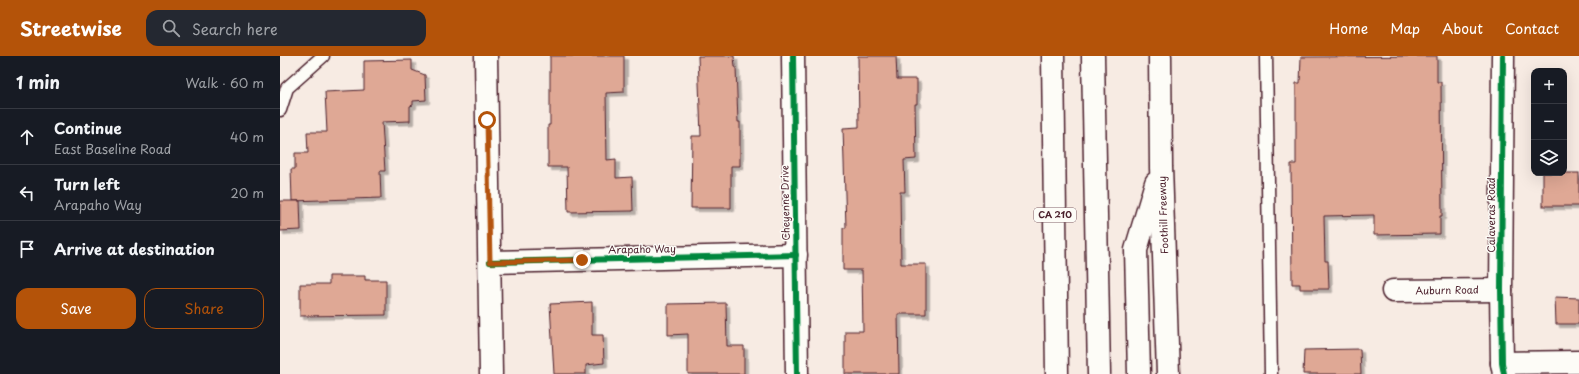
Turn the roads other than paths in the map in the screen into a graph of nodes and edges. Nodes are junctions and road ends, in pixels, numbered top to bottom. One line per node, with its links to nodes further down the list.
1 (323, 56): 9 (lane)
2 (486, 56): 12 (main road)
3 (793, 56): 11 (main road, Cheyenne Drive)
4 (1053, 56): 19 (main road, CA 210)
5 (1093, 56): 20 (main road)
6 (1160, 56): 10 (main road, Foothill Freeway)
7 (1266, 56): 23 (lane)
8 (1503, 56): 13 (main road, Calaveras Road)
9 (280, 110)
10 (1162, 167): 21 (main road); 22 (main road, Foothill Freeway)
11 (796, 255): 12 (main road, Arapaho Way); 18 (main road, Cheyenne Drive)
12 (490, 262): 17 (main road)
13 (1501, 290): 14 (main road, Auburn Road); 16 (main road, Calaveras Road)
14 (1393, 291)
15 (1579, 362): 16 (main road)
16 (1503, 369)
17 (491, 374)
18 (798, 374)
19 (1057, 374)
20 (1099, 374)
21 (1139, 374)
22 (1168, 374)
23 (1271, 374)

